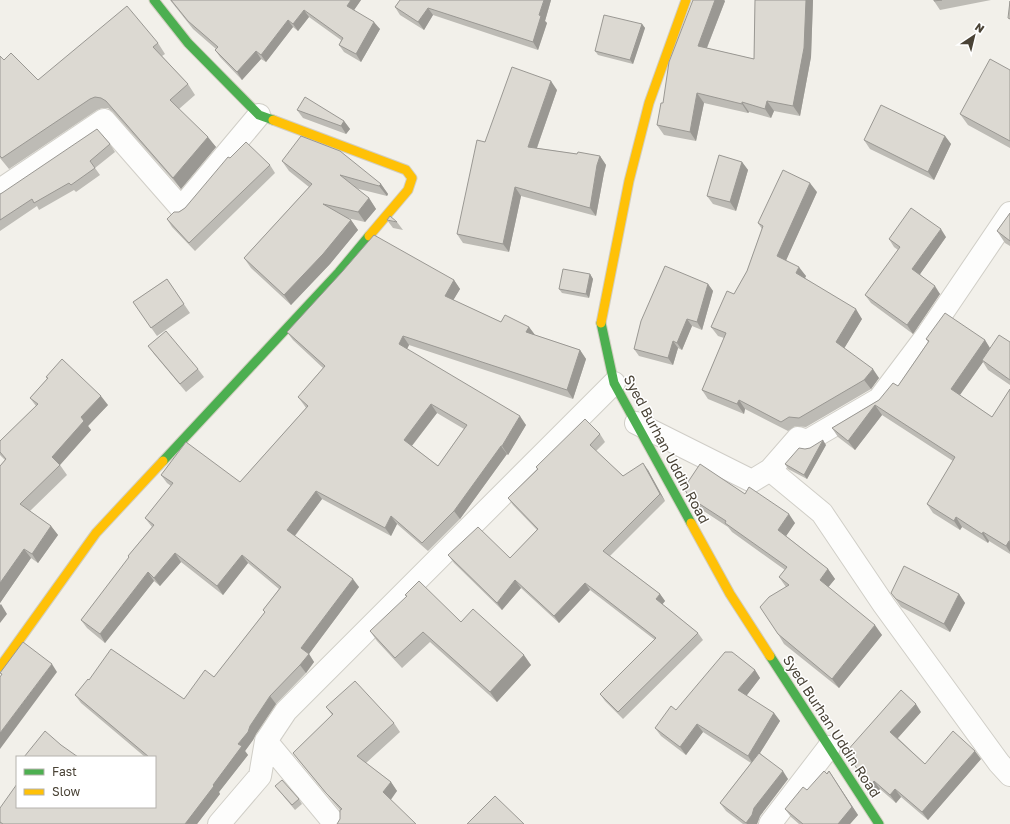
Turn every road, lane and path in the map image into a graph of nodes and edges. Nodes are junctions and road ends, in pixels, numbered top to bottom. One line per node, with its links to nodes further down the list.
1 (154, 0): 3 (street)
2 (686, 0): 6 (street, Syed Burhan Uddin Road)
3 (259, 115): 4 (street); 9 (street)
4 (0, 190)
5 (1010, 213): 8 (street)
6 (614, 382): 7 (street, Syed Burhan Uddin Road); 10 (street)
7 (636, 423): 8 (street); 11 (street, Syed Burhan Uddin Road)
8 (770, 470): 12 (street)
9 (0, 667)
10 (266, 741): 13 (street); 14 (street)
11 (829, 747): 15 (street); 16 (street, Syed Burhan Uddin Road)
12 (1010, 775)
13 (219, 824)
14 (334, 824)
15 (770, 824)
16 (879, 824)

